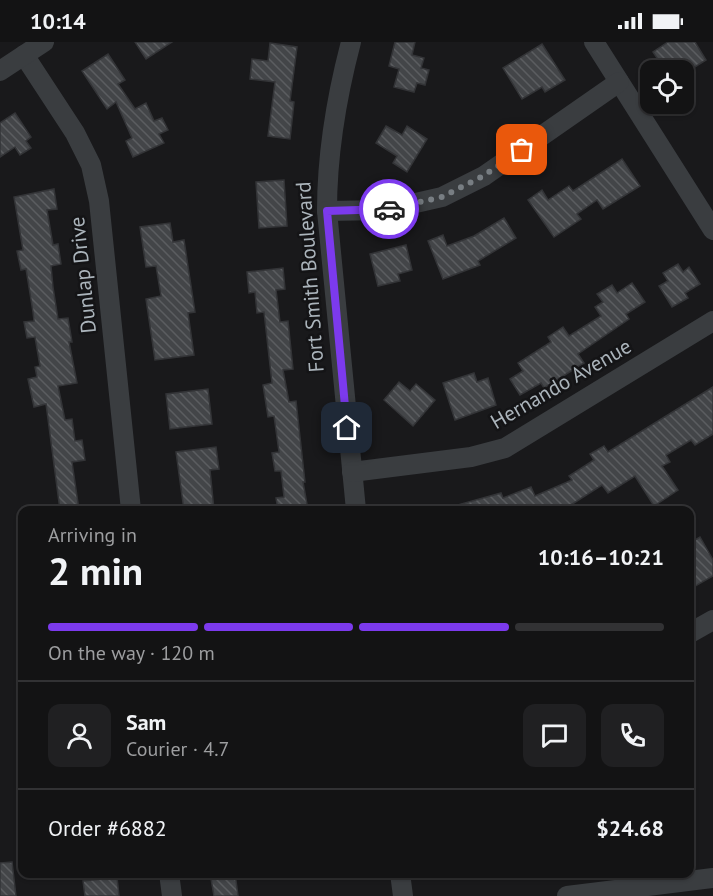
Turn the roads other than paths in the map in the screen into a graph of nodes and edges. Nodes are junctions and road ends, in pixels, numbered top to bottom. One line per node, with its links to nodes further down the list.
1 (44, 42): 4 (street)
2 (351, 42): 7 (street, Fort Smith Boulevard)
3 (594, 42): 6 (street)
4 (24, 55): 5 (street); 11 (street, Dunlap Drive)
5 (0, 70)
6 (619, 82): 7 (street); 8 (street)
7 (327, 211): 10 (street, Fort Smith Boulevard)
8 (713, 230)
9 (713, 321): 10 (street, Hernando Avenue)
10 (352, 472): 12 (street, Fort Smith Boulevard)
11 (131, 506)
12 (356, 506)
13 (713, 620): 14 (street)
14 (694, 631)
15 (170, 878): 18 (street)
16 (401, 878): 19 (street)
17 (713, 878): 20 (street)
18 (172, 896)
19 (403, 896)
20 (567, 896)

